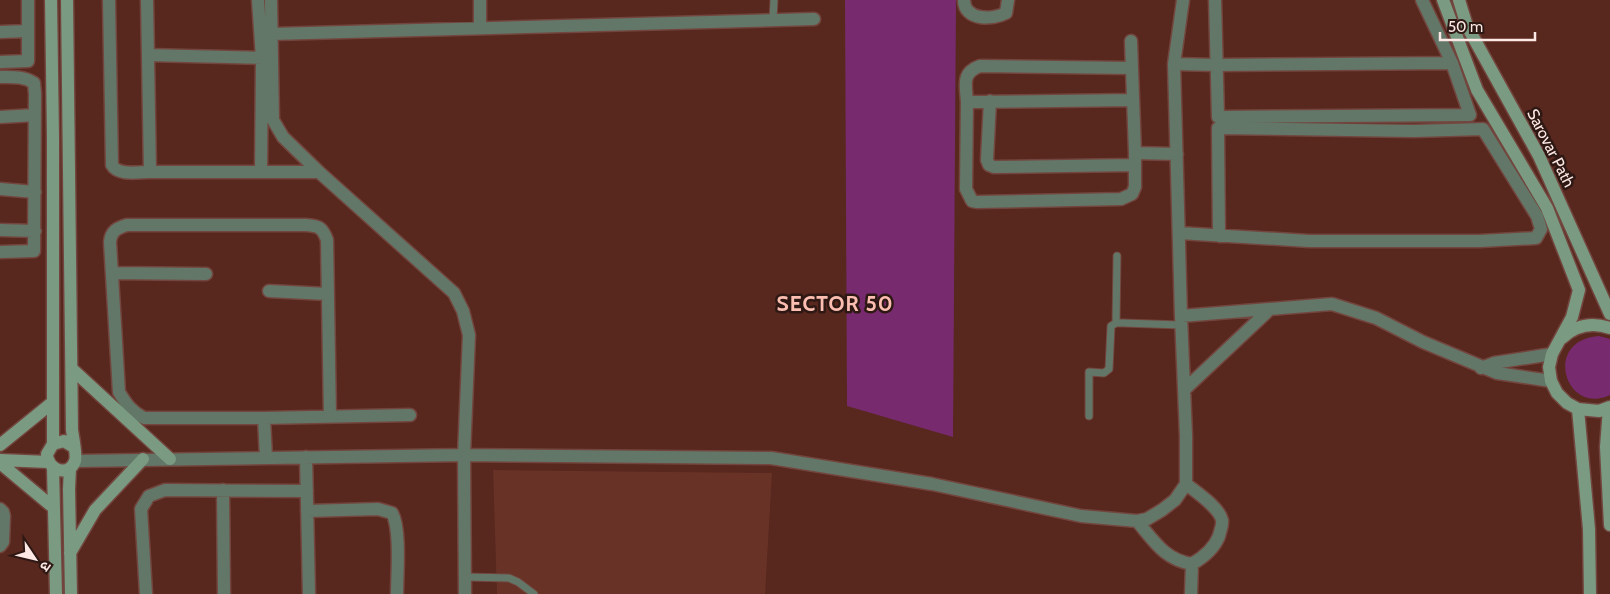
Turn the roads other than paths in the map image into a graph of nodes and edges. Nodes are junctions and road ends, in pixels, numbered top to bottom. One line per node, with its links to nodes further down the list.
1 (28, 0): 20 (street)
2 (51, 0): 65 (main road)
3 (67, 0): 61 (main road)
4 (109, 0): 39 (street)
5 (147, 0): 24 (street)
6 (258, 0): 25 (street)
7 (271, 0): 22 (street)
8 (480, 0): 19 (street)
9 (774, 0): 18 (lane)
10 (964, 0): 11 (street)
11 (1008, 0)
12 (1183, 0): 28 (street)
13 (1215, 0): 29 (street)
14 (1422, 0): 27 (street)
15 (1442, 0): 59 (main road)
16 (1459, 0): 55 (main road, Sarovar Path)
17 (814, 19): 18 (street)
18 (773, 20): 19 (street)
19 (480, 28): 22 (street)
20 (28, 31): 21 (street); 26 (street)
21 (0, 32)
22 (272, 34): 41 (street)
23 (1131, 41): 30 (street)
24 (148, 56): 25 (street); 39 (street)
25 (262, 58): 40 (street)
26 (0, 62)
27 (1452, 63): 29 (street); 29 (street)
28 (1174, 64): 29 (street); 37 (street)
29 (1216, 65)
30 (1131, 68): 32 (street); 34 (street)
31 (0, 77): 35 (street)
32 (1132, 100): 33 (street); 38 (street)
33 (990, 101): 34 (street); 38 (street)
34 (967, 102): 38 (street)
35 (35, 116): 36 (street); 43 (street)
36 (0, 117)
37 (1177, 154): 38 (street); 46 (street)
38 (1135, 159)
39 (150, 172): 40 (street)
40 (261, 172): 41 (street)
41 (319, 172): 75 (street)
42 (0, 189): 43 (street)
43 (35, 192): 45 (street)
44 (0, 230): 45 (street)
45 (35, 231): 48 (street)
46 (1179, 233): 47 (street); 56 (street)
47 (1219, 236): 47 (street)
48 (0, 252)
49 (1117, 256): 57 (lane)
50 (112, 274): 51 (street); 53 (street); 71 (street)
51 (206, 274)
52 (269, 291): 53 (street)
53 (327, 294): 70 (street)
54 (1269, 310): 56 (street); 62 (street); 64 (street)
55 (1610, 314)
56 (1181, 321): 57 (lane); 64 (street)
57 (1116, 323): 69 (lane)
58 (1610, 328): 59 (main road)
59 (1558, 341): 60 (main road)
60 (1552, 354): 62 (street); 63 (main road)
61 (72, 368): 74 (main road); 79 (main road)
62 (1481, 368): 63 (street)
63 (1551, 381): 67 (main road)
64 (1184, 390): 83 (street)
65 (53, 402): 72 (main road); 73 (main road)
66 (1610, 408): 67 (main road); 90 (main road)
67 (1578, 409): 105 (main road)
68 (410, 416): 70 (street)
69 (1089, 416)
70 (330, 417): 71 (street)
71 (264, 418): 77 (street)
72 (53, 444): 74 (main road); 82 (main road)
73 (0, 445)
74 (74, 447): 81 (main road)
75 (464, 455): 76 (street); 89 (street); 94 (street)
76 (306, 457): 77 (street); 85 (street)
77 (266, 458): 79 (street)
78 (143, 459): 79 (street); 81 (street); 92 (main road)
79 (170, 459)
80 (0, 462): 82 (main road); 86 (main road)
81 (73, 464): 82 (main road); 92 (main road)
82 (50, 465): 86 (main road)
83 (1186, 484): 89 (street); 93 (street)
84 (222, 490): 85 (street); 98 (street); 99 (street)
85 (307, 491): 88 (street)
86 (54, 508): 96 (main road)
87 (0, 510): 91 (street)
88 (307, 511): 100 (street); 101 (street)
89 (1137, 521): 93 (street)
90 (1610, 524)
91 (0, 546)
92 (70, 554): 97 (main road)
93 (1192, 564): 104 (street)
94 (465, 577): 95 (lane); 102 (street)
95 (527, 592): 103 (lane)
96 (56, 594)
97 (71, 594)
98 (146, 594)
99 (224, 594)
100 (309, 594)
101 (397, 594)
102 (465, 594)
103 (534, 594)
104 (1191, 594)
105 (1590, 594)

